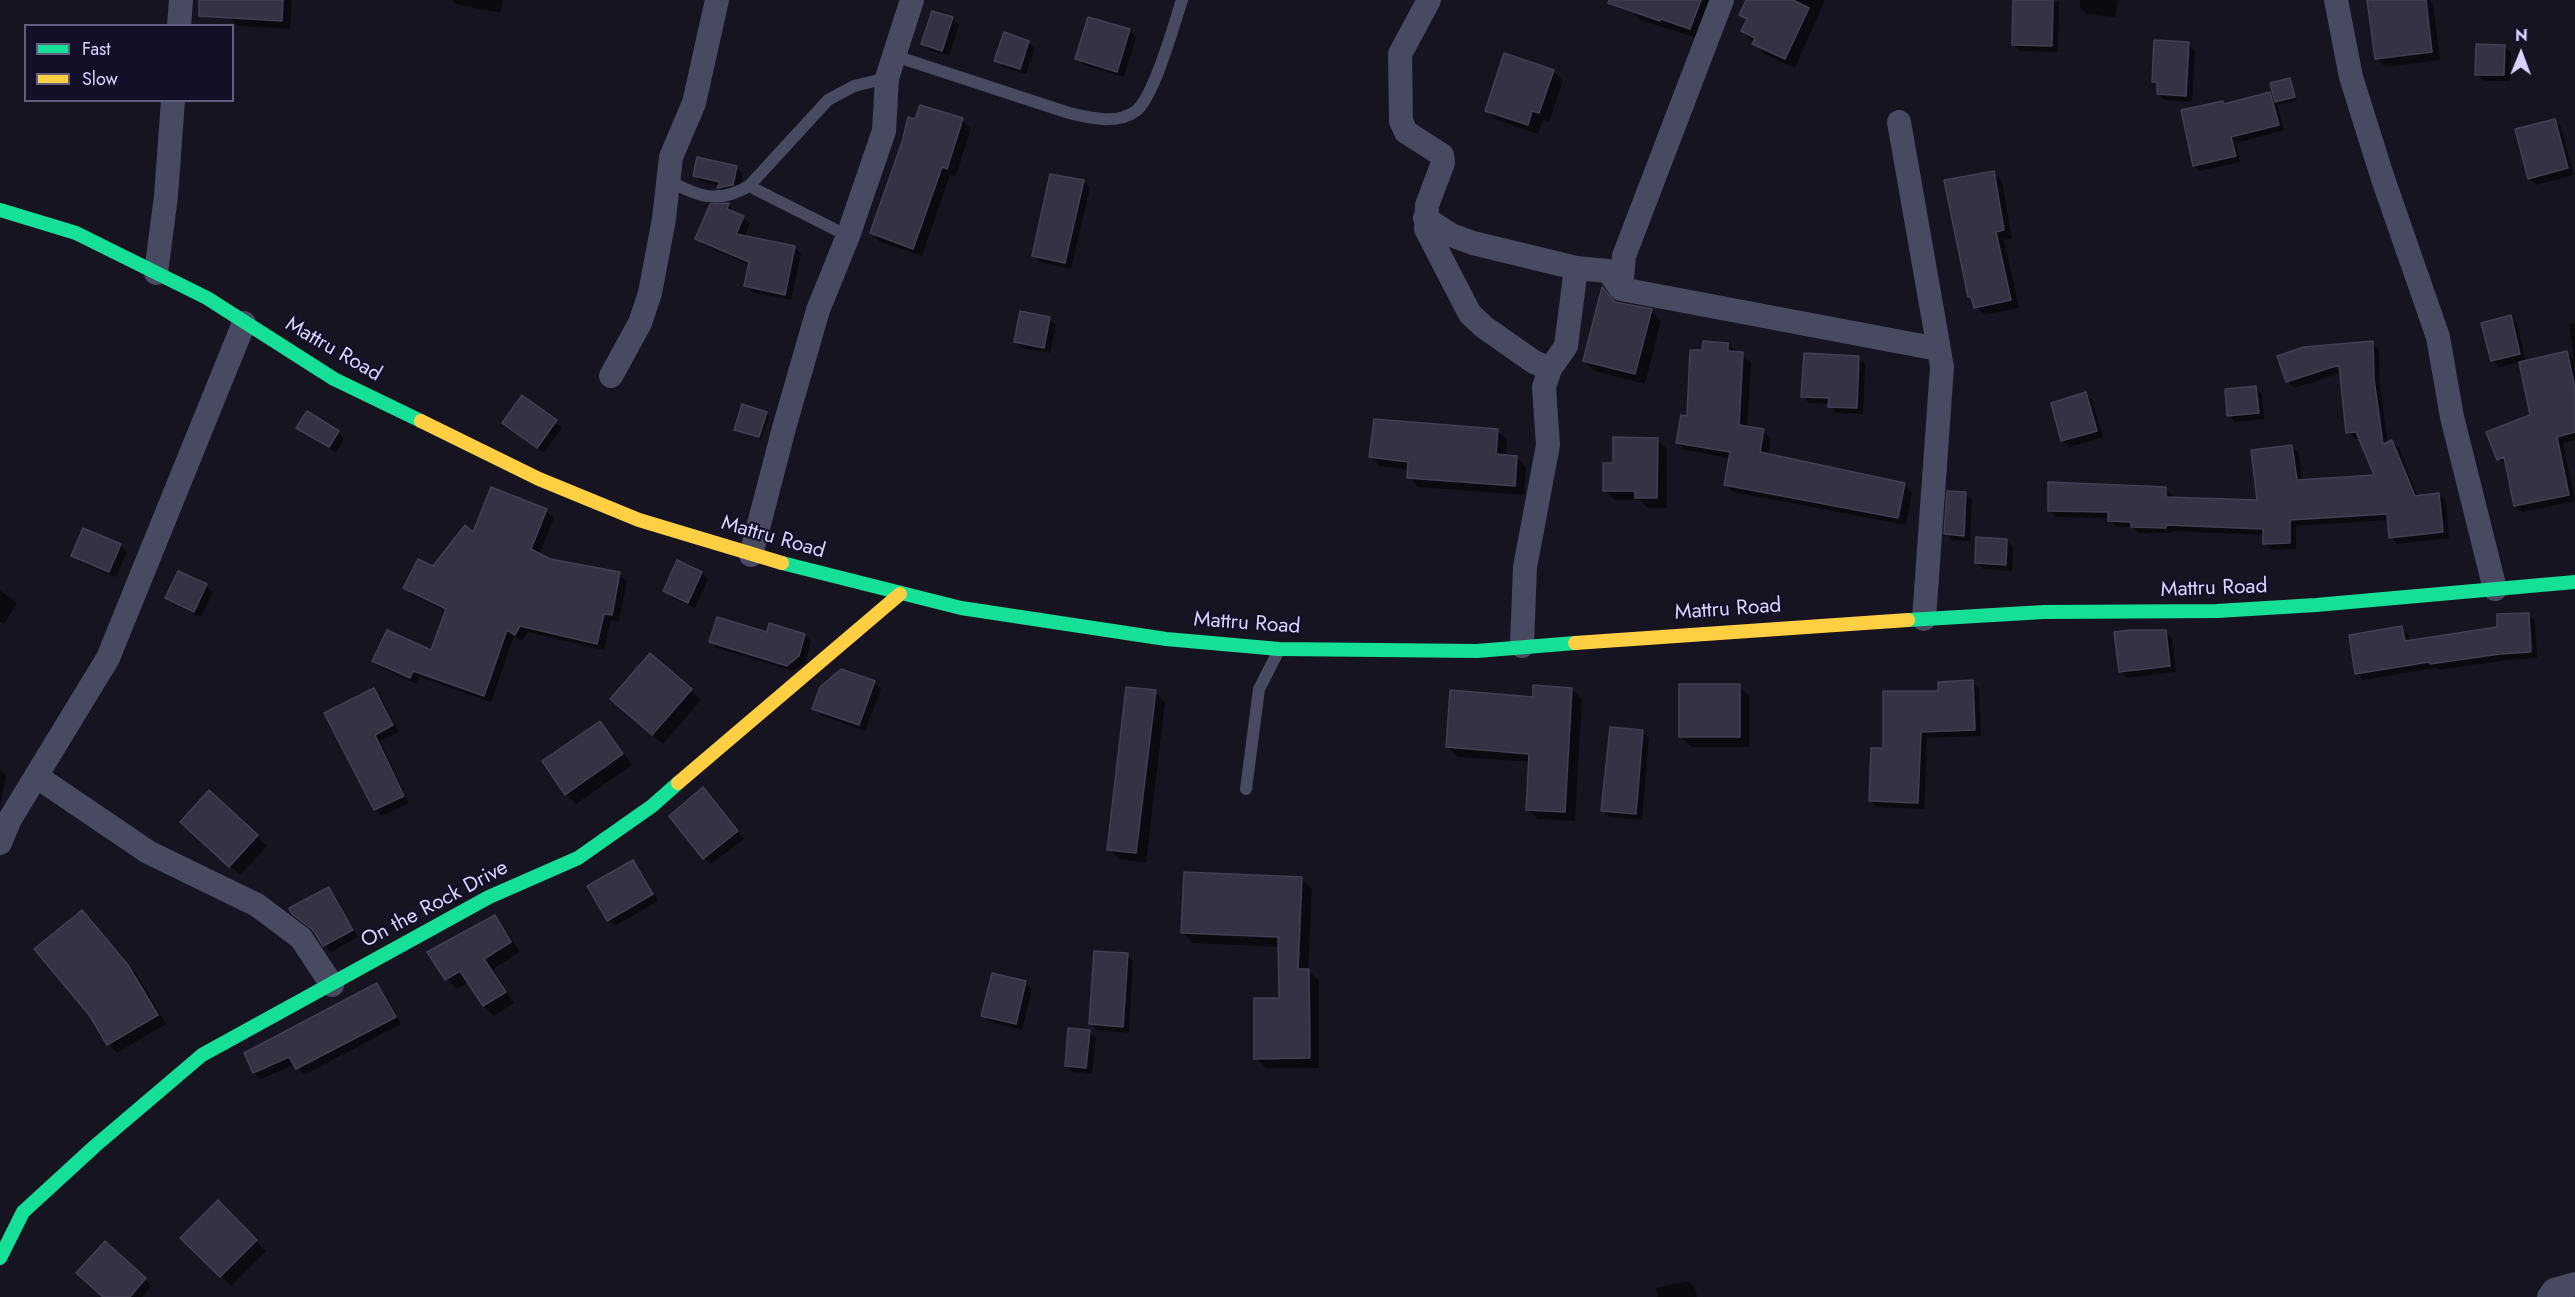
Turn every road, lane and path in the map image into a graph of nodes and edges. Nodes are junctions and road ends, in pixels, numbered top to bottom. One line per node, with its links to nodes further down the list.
1 (181, 0): 8 (street)
2 (717, 0): 12 (street)
3 (912, 0): 9 (street)
4 (1182, 0): 9 (lane)
5 (1429, 0): 15 (street)
6 (1722, 0): 19 (street)
7 (2336, 0): 26 (street)
8 (179, 24)
9 (891, 67): 13 (lane); 16 (street)
10 (173, 102): 18 (street)
11 (1899, 122): 21 (street)
12 (668, 180): 13 (lane); 23 (street)
13 (749, 186): 16 (lane)
14 (0, 210): 18 (main road, Mattru Road)
15 (1425, 218): 17 (street); 22 (street)
16 (848, 236): 24 (street)
17 (1576, 268): 19 (street); 22 (street)
18 (156, 273): 20 (main road, Mattru Road)
19 (1621, 289): 21 (street)
20 (244, 323): 24 (main road, Mattru Road); 31 (street)
21 (1938, 349): 28 (street)
22 (1550, 369): 29 (street)
23 (611, 376)
24 (751, 555): 27 (main road, Mattru Road)
25 (2575, 582): 26 (main road, Mattru Road)
26 (2495, 589): 28 (main road, Mattru Road)
27 (900, 594): 30 (main road, Mattru Road); 34 (main road, On the Rock Drive)
28 (1924, 619): 29 (main road, Mattru Road)
29 (1522, 646): 30 (main road, Mattru Road)
30 (1279, 649): 32 (lane)
31 (36, 776): 33 (street); 34 (street)
32 (1246, 789)
33 (0, 843)
34 (332, 984): 35 (main road, On the Rock Drive)
35 (0, 1258)
36 (2575, 1284): 37 (street)
37 (2549, 1297)

